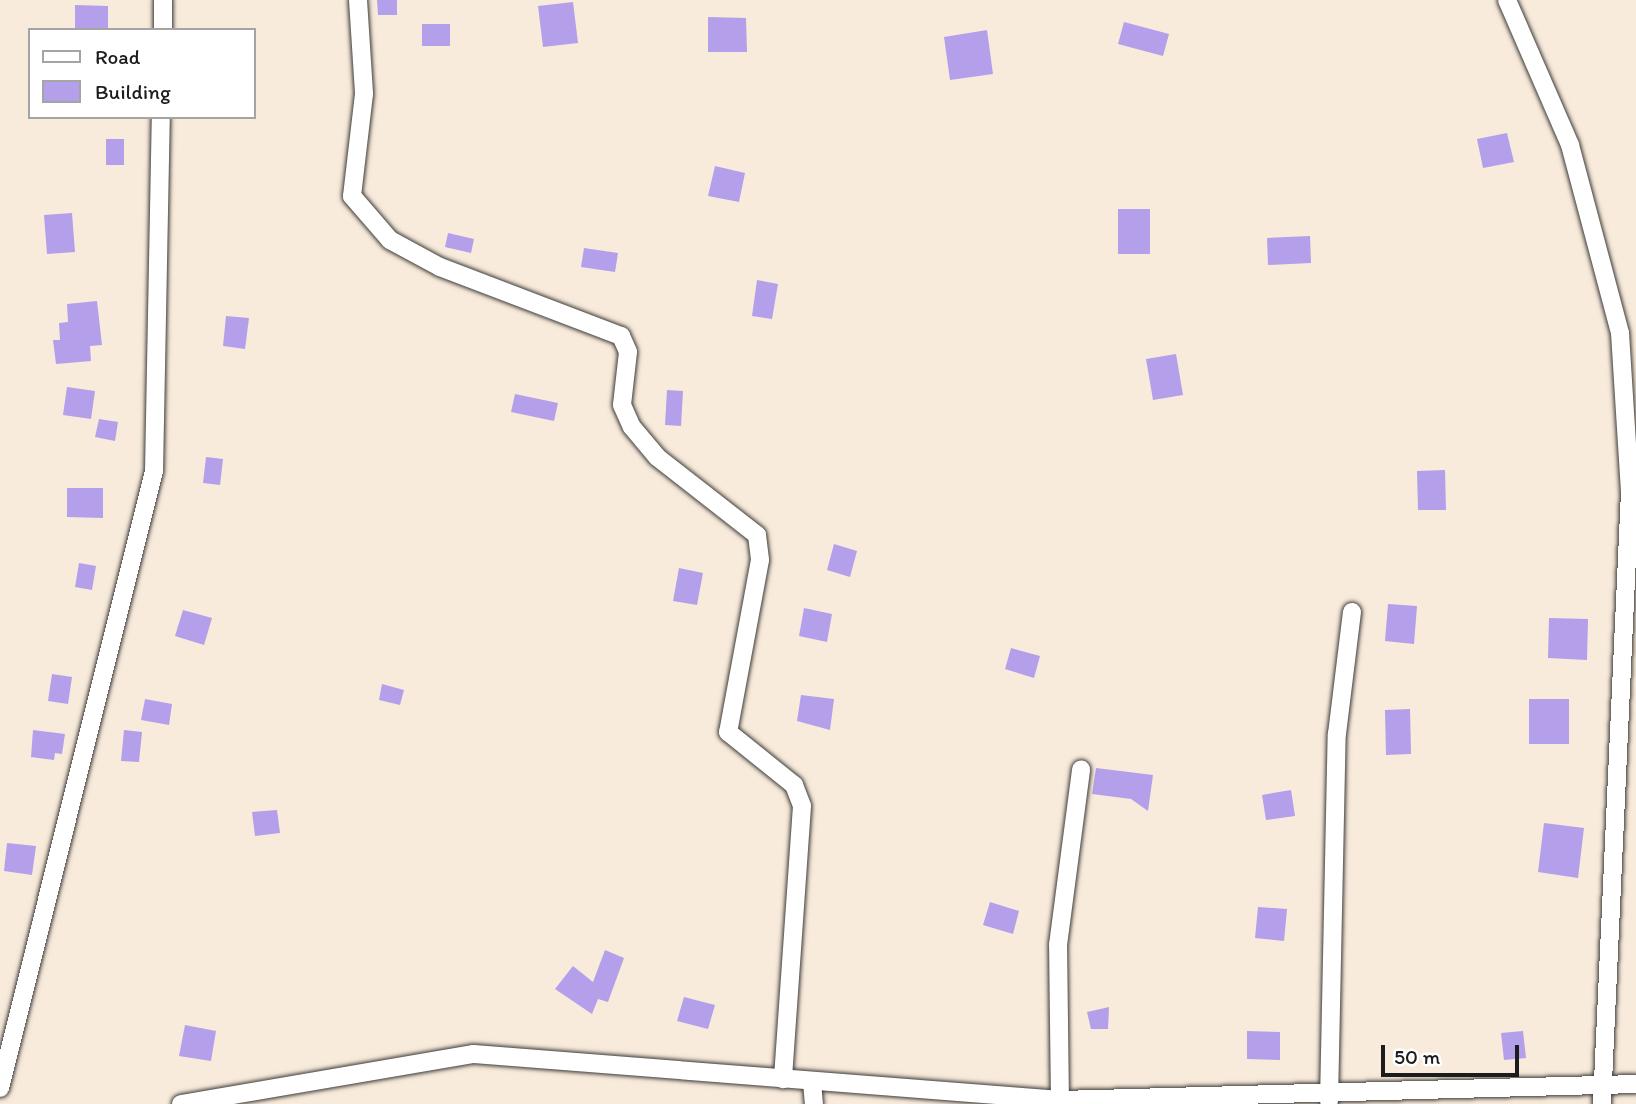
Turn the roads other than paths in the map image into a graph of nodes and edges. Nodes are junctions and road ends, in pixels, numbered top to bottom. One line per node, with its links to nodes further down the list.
1 (163, 0): 4 (street)
2 (358, 0): 8 (street)
3 (1507, 0): 10 (street)
4 (163, 28)
5 (161, 119): 12 (street)
6 (1352, 612): 13 (street)
7 (1081, 770): 14 (street)
8 (783, 1079): 9 (street); 15 (street)
9 (812, 1082): 14 (street); 16 (street)
10 (1601, 1082): 11 (street); 13 (street); 17 (street)
11 (1636, 1084)
12 (0, 1088)
13 (1329, 1098): 14 (street)
14 (1060, 1102)
15 (181, 1104)
16 (814, 1104)
17 (1602, 1104)

